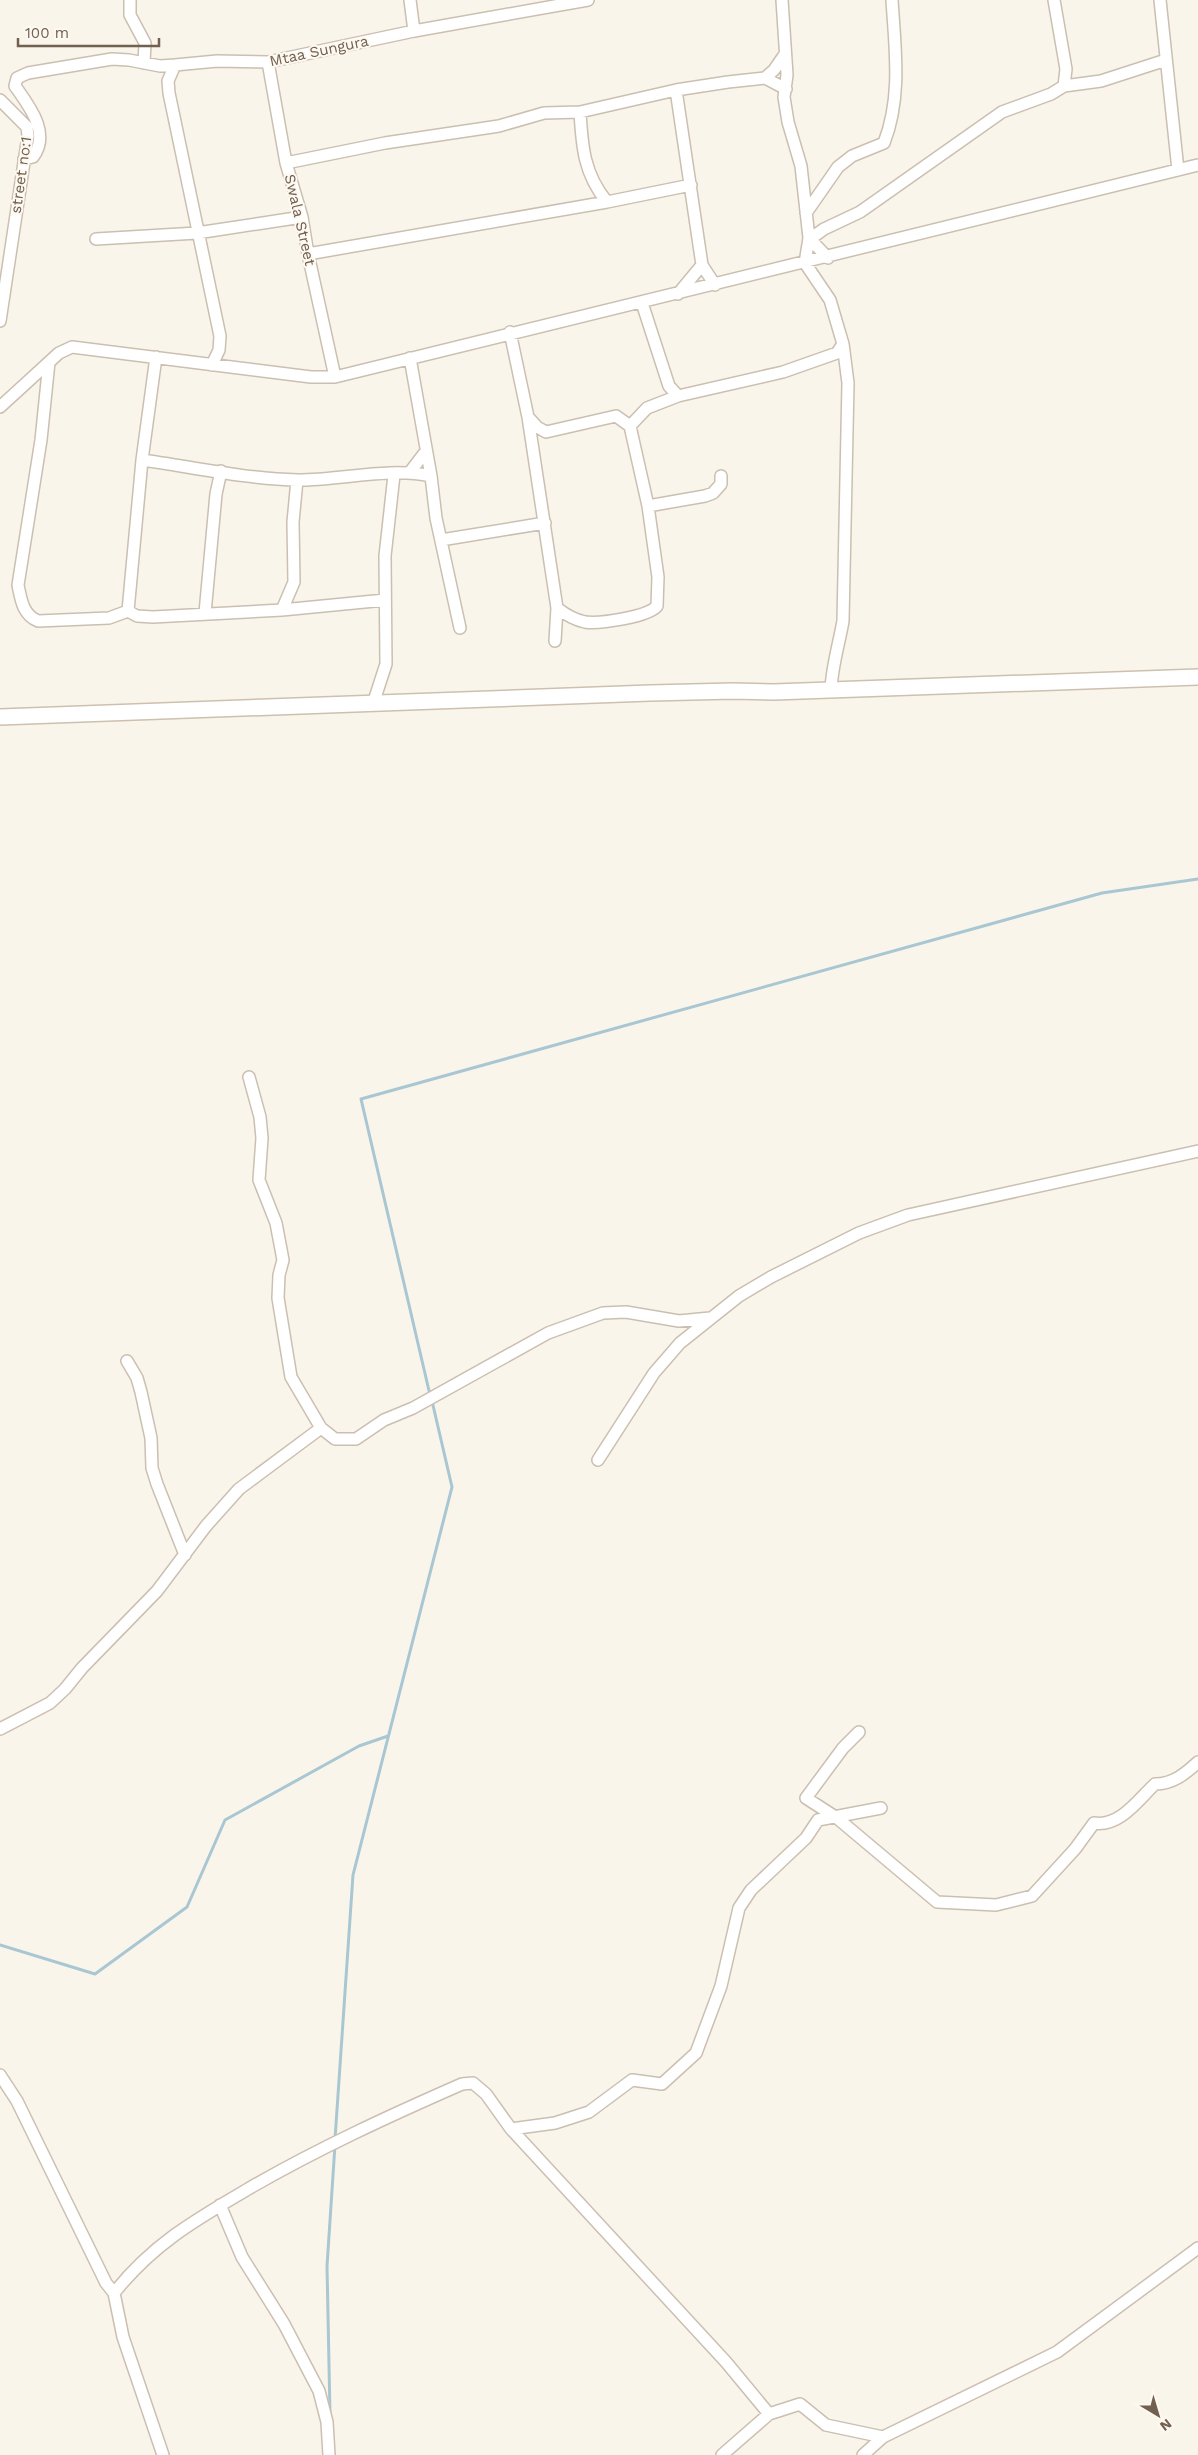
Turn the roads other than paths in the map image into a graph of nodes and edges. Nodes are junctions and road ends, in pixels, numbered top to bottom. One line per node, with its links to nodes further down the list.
1 (130, 0): 12 (street)
2 (410, 0): 8 (street)
3 (588, 0): 8 (street, Mtaa Sungura)
4 (782, 0): 9 (street)
5 (892, 0): 26 (street)
6 (1054, 0): 15 (street)
7 (1160, 0): 10 (street)
8 (414, 30): 11 (street, Mtaa Sungura)
9 (786, 54): 14 (street); 16 (street)
10 (1166, 60): 15 (street); 23 (street)
11 (268, 62): 13 (street, Mtaa Sungura); 21 (street, Swala Street)
12 (144, 63): 13 (street, Mtaa Sungura); 20 (street, Mtaa Sungura)
13 (175, 65): 28 (street)
14 (765, 78): 16 (street); 17 (street)
15 (1068, 83): 29 (street)
16 (786, 89): 26 (street)
17 (676, 90): 19 (street); 24 (street)
18 (0, 100): 20 (street, street no:1)
19 (580, 112): 21 (street); 25 (street)
20 (24, 159): 38 (street, street no:1)
21 (286, 163): 27 (street, Swala Street)
22 (1198, 165): 23 (street)
23 (1178, 170): 32 (street)
24 (691, 185): 25 (street); 34 (street)
25 (607, 202): 31 (street)
26 (806, 214): 29 (street)
27 (302, 217): 28 (street); 31 (street, Swala Street)
28 (197, 233): 30 (street); 44 (street)
29 (810, 238): 32 (street); 33 (street)
30 (96, 239)
31 (308, 254): 45 (street, Swala Street)
32 (828, 258): 33 (street)
33 (805, 263): 35 (street); 40 (street)
34 (702, 265): 35 (street); 36 (street)
35 (715, 285): 36 (street)
36 (678, 294): 37 (street)
37 (642, 303): 39 (street); 46 (street)
38 (0, 321)
39 (510, 332): 42 (street); 52 (street)
40 (843, 344): 47 (street); 73 (street)
41 (156, 357): 43 (street); 44 (street); 55 (street)
42 (410, 358): 45 (street); 54 (street)
43 (49, 362): 49 (street); 68 (street)
44 (212, 365): 45 (street)
45 (335, 377)
46 (669, 386): 47 (street); 48 (street)
47 (678, 396): 48 (street)
48 (663, 401): 50 (street)
49 (0, 407)
50 (647, 408): 51 (street); 53 (street)
51 (616, 416): 52 (street); 53 (street)
52 (528, 417): 63 (street)
53 (630, 426): 62 (street)
54 (426, 451): 57 (street); 59 (street)
55 (142, 460): 56 (street); 68 (street)
56 (221, 471): 61 (street); 69 (street)
57 (410, 472): 58 (street); 59 (street)
58 (394, 475): 61 (street); 65 (street)
59 (432, 476): 64 (street)
60 (721, 476): 62 (street)
61 (297, 480): 67 (street)
62 (648, 506): 66 (street)
63 (545, 523): 64 (street); 66 (street)
64 (441, 540): 70 (street)
65 (385, 600): 67 (street); 74 (street)
66 (558, 608): 71 (street)
67 (282, 610): 69 (street)
68 (128, 611): 69 (street)
69 (205, 613)
70 (460, 628)
71 (555, 641)
72 (1198, 677): 73 (street)
73 (831, 690): 74 (street)
74 (373, 704): 75 (street)
75 (0, 717)
76 (249, 1077): 80 (street)
77 (1198, 1151): 78 (street)
78 (712, 1318): 80 (street); 81 (street)
79 (127, 1361): 82 (street)
80 (321, 1428): 82 (street)
81 (598, 1460)
82 (185, 1555): 83 (street)
83 (0, 1729)
84 (859, 1732): 87 (street)
85 (1198, 1762): 87 (street)
86 (881, 1808): 87 (street)
87 (837, 1818): 89 (street)
88 (0, 2075): 92 (street)
89 (511, 2129): 90 (street); 93 (street)
90 (220, 2205): 92 (street); 96 (street)
91 (1198, 2248): 94 (street)
92 (114, 2293): 95 (street)
93 (769, 2414): 94 (street); 97 (street)
94 (883, 2437): 98 (street)
95 (163, 2455)
96 (329, 2455)
97 (722, 2455)
98 (863, 2455)

